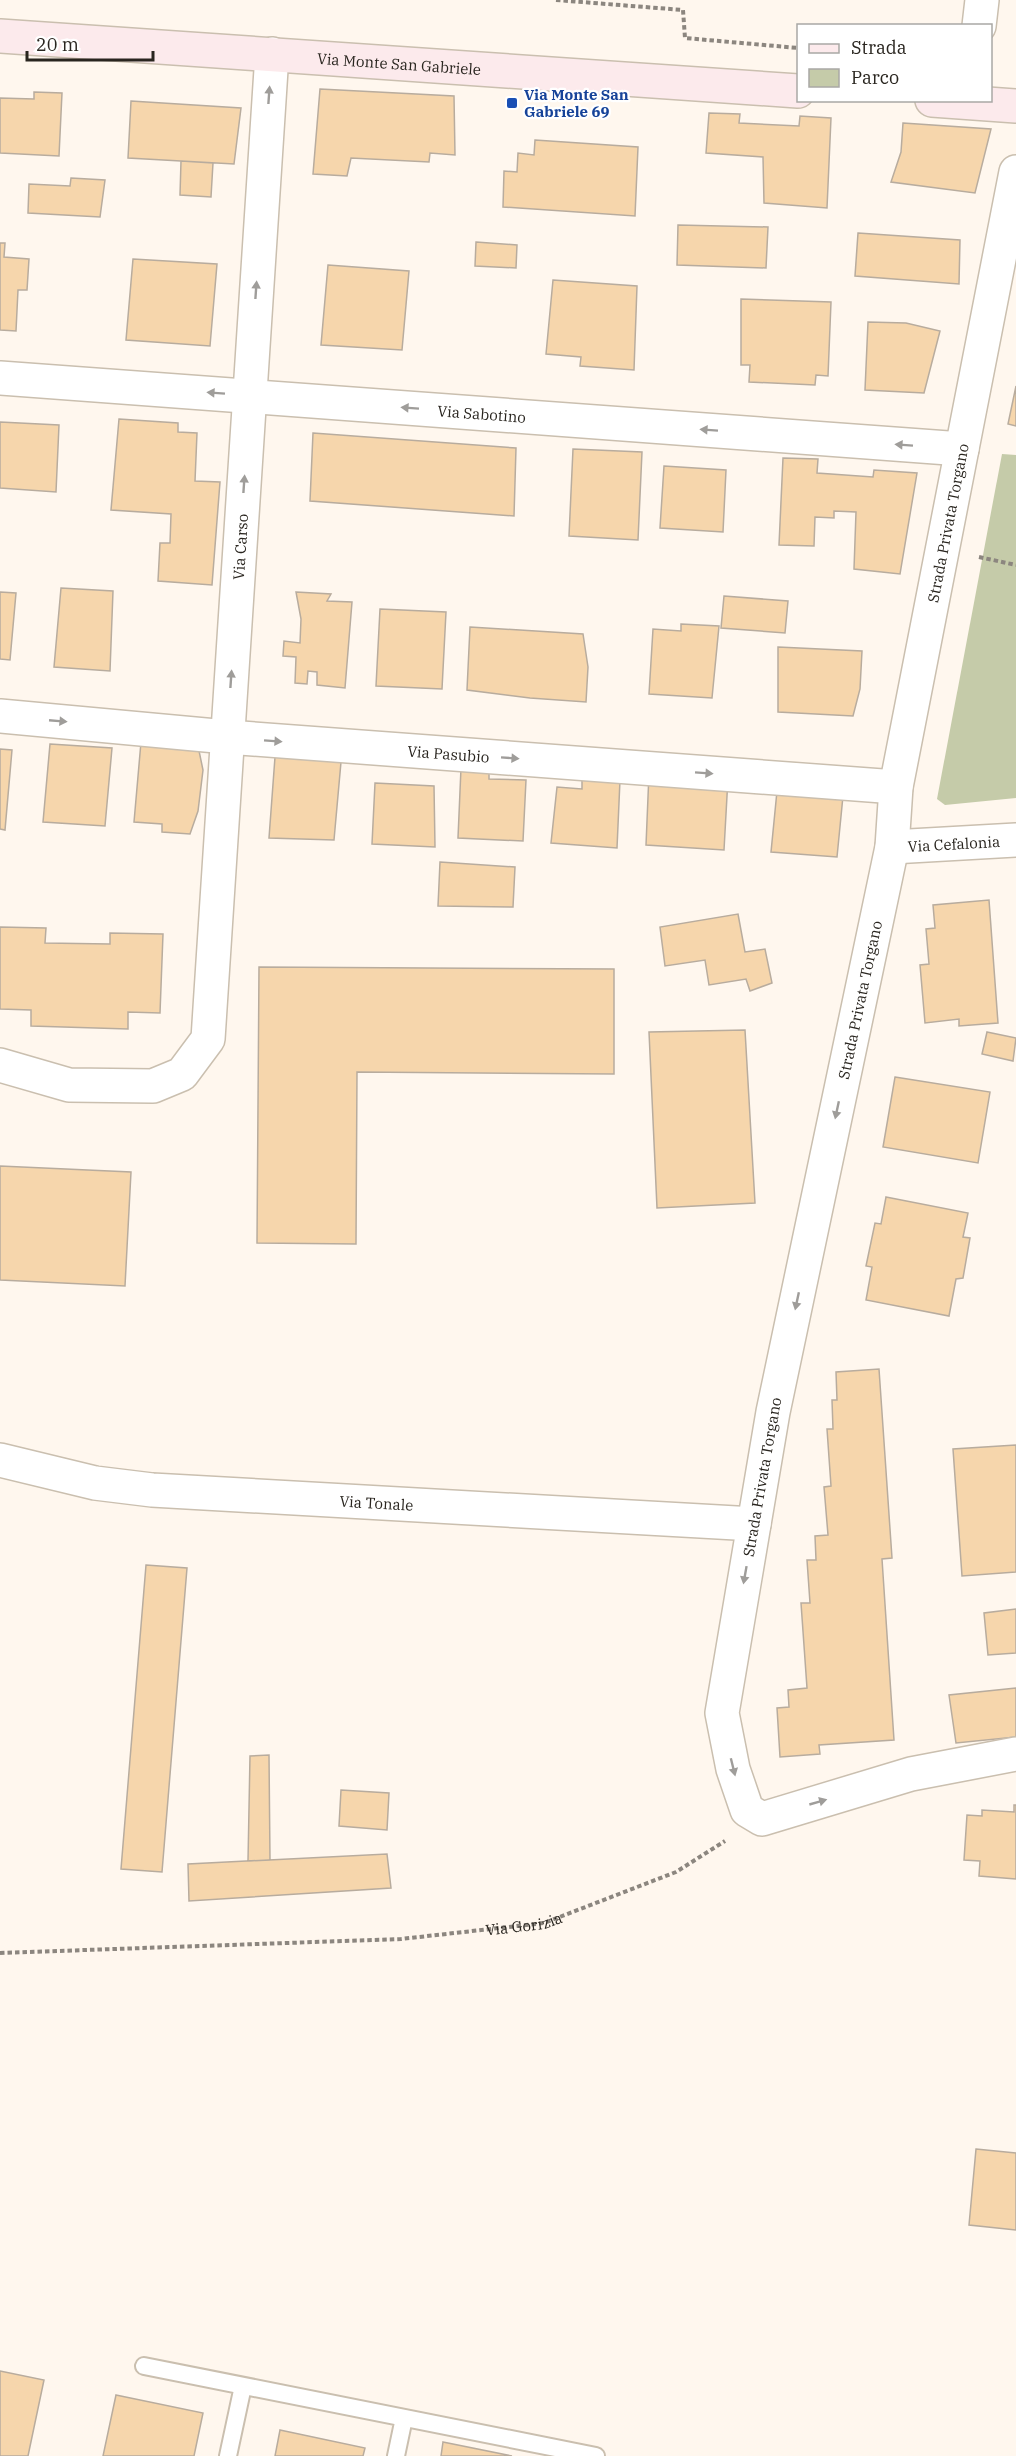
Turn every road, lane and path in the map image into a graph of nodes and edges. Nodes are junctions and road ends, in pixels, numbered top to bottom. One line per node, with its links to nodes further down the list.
1 (556, 0): 5 (path)
2 (982, 0): 3 (street)
3 (980, 24)
4 (0, 36): 6 (street, Via Monte San Gabriele)
5 (797, 48)
6 (272, 54): 7 (street, Via Monte San Gabriele); 12 (street, Via Carso, one-way to 6)
7 (797, 91)
8 (971, 102): 9 (street)
9 (1016, 106)
10 (1016, 172): 13 (street, Strada Privata Torgano)
11 (0, 378): 12 (street, Via Sabotino, one-way to 11)
12 (249, 396): 13 (street, Via Sabotino, one-way to 12); 17 (street, Via Carso, one-way to 12)
13 (962, 449): 18 (street, Strada Privata Torgano)
14 (979, 557): 15 (path)
15 (1016, 565)
16 (0, 716): 17 (street, Via Pasubio, one-way to 17)
17 (227, 737): 18 (street, Via Pasubio, one-way to 18); 21 (street, Via Carso)
18 (896, 787): 20 (street, Strada Privata Torgano)
19 (1016, 843): 20 (street, Via Cefalonia)
20 (892, 847): 23 (street, Strada Privata Torgano, one-way to 23)
21 (0, 1065)
22 (0, 1460): 23 (street, Via Tonale)
23 (754, 1524): 25 (street, Strada Privata Torgano, one-way to 25)
24 (1016, 1754): 25 (street, one-way to 24)
25 (762, 1819): 26 (path, Via Gorizia)
26 (0, 1953)
27 (144, 2366): 28 (lane)
28 (243, 2386): 29 (lane); 30 (lane)
29 (404, 2418): 31 (lane); 32 (lane)
30 (228, 2456)
31 (396, 2456)
32 (596, 2456)

